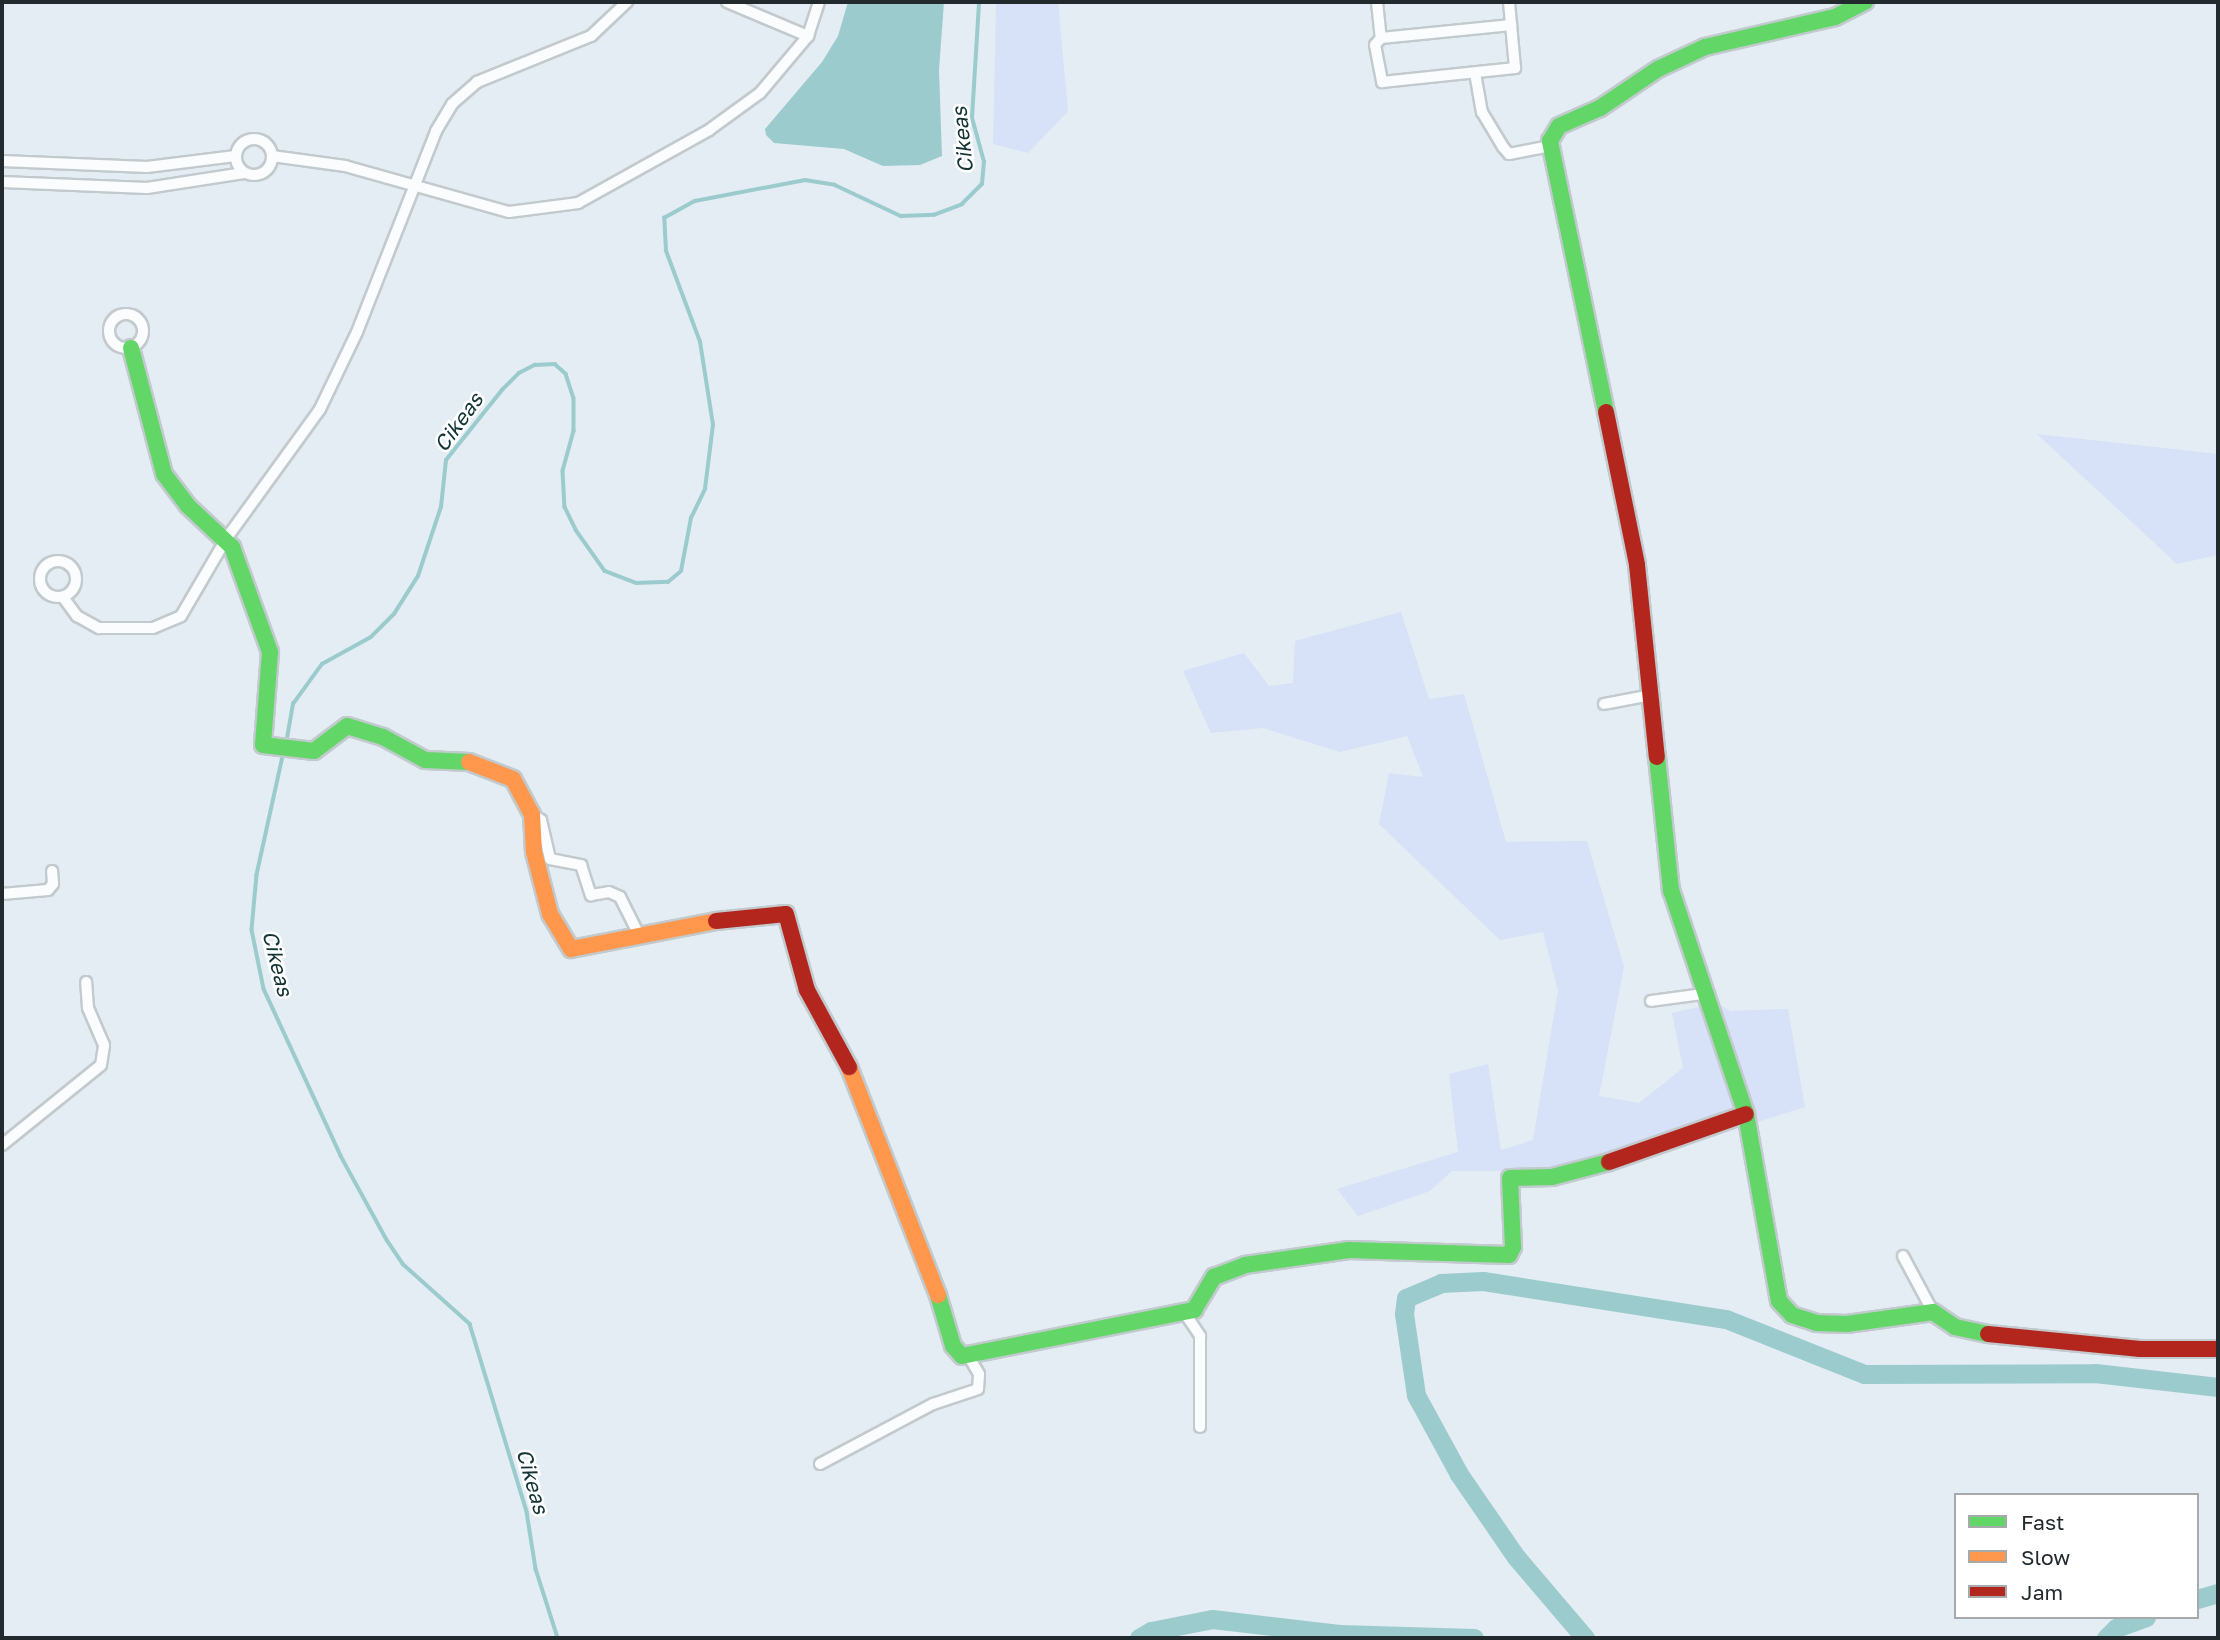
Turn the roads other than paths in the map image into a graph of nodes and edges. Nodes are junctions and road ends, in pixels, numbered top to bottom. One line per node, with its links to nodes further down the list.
1 (627, 2): 17 (street)
2 (727, 2): 8 (street)
3 (819, 2): 8 (street)
4 (1377, 2): 9 (street)
5 (1509, 2): 7 (street)
6 (1865, 2): 11 (street)
7 (1511, 25): 9 (street); 10 (street)
8 (808, 36): 17 (street)
9 (1381, 38): 10 (street)
10 (1475, 73): 11 (street)
11 (1550, 146): 21 (street)
12 (235, 156): 13 (street); 14 (street); 15 (street)
13 (272, 156): 15 (street); 17 (street)
14 (2, 161)
15 (244, 173): 16 (street)
16 (2, 183)
17 (414, 188): 19 (street)
18 (131, 348): 19 (street)
19 (226, 540): 20 (street); 23 (street)
20 (63, 597)
21 (1651, 695): 22 (street); 28 (street)
22 (1604, 704)
23 (532, 814): 26 (street); 26 (street)
24 (52, 871): 25 (street)
25 (2, 894)
26 (640, 937): 36 (street)
27 (86, 982): 31 (street)
28 (1703, 994): 29 (street); 30 (street)
29 (1651, 1001)
30 (1746, 1115): 33 (street); 34 (street)
31 (2, 1145)
32 (1903, 1256): 34 (street)
33 (1184, 1312): 36 (street); 37 (street)
34 (1933, 1312): 35 (street)
35 (2218, 1349)
36 (970, 1357): 38 (street)
37 (1200, 1427)
38 (820, 1464)

